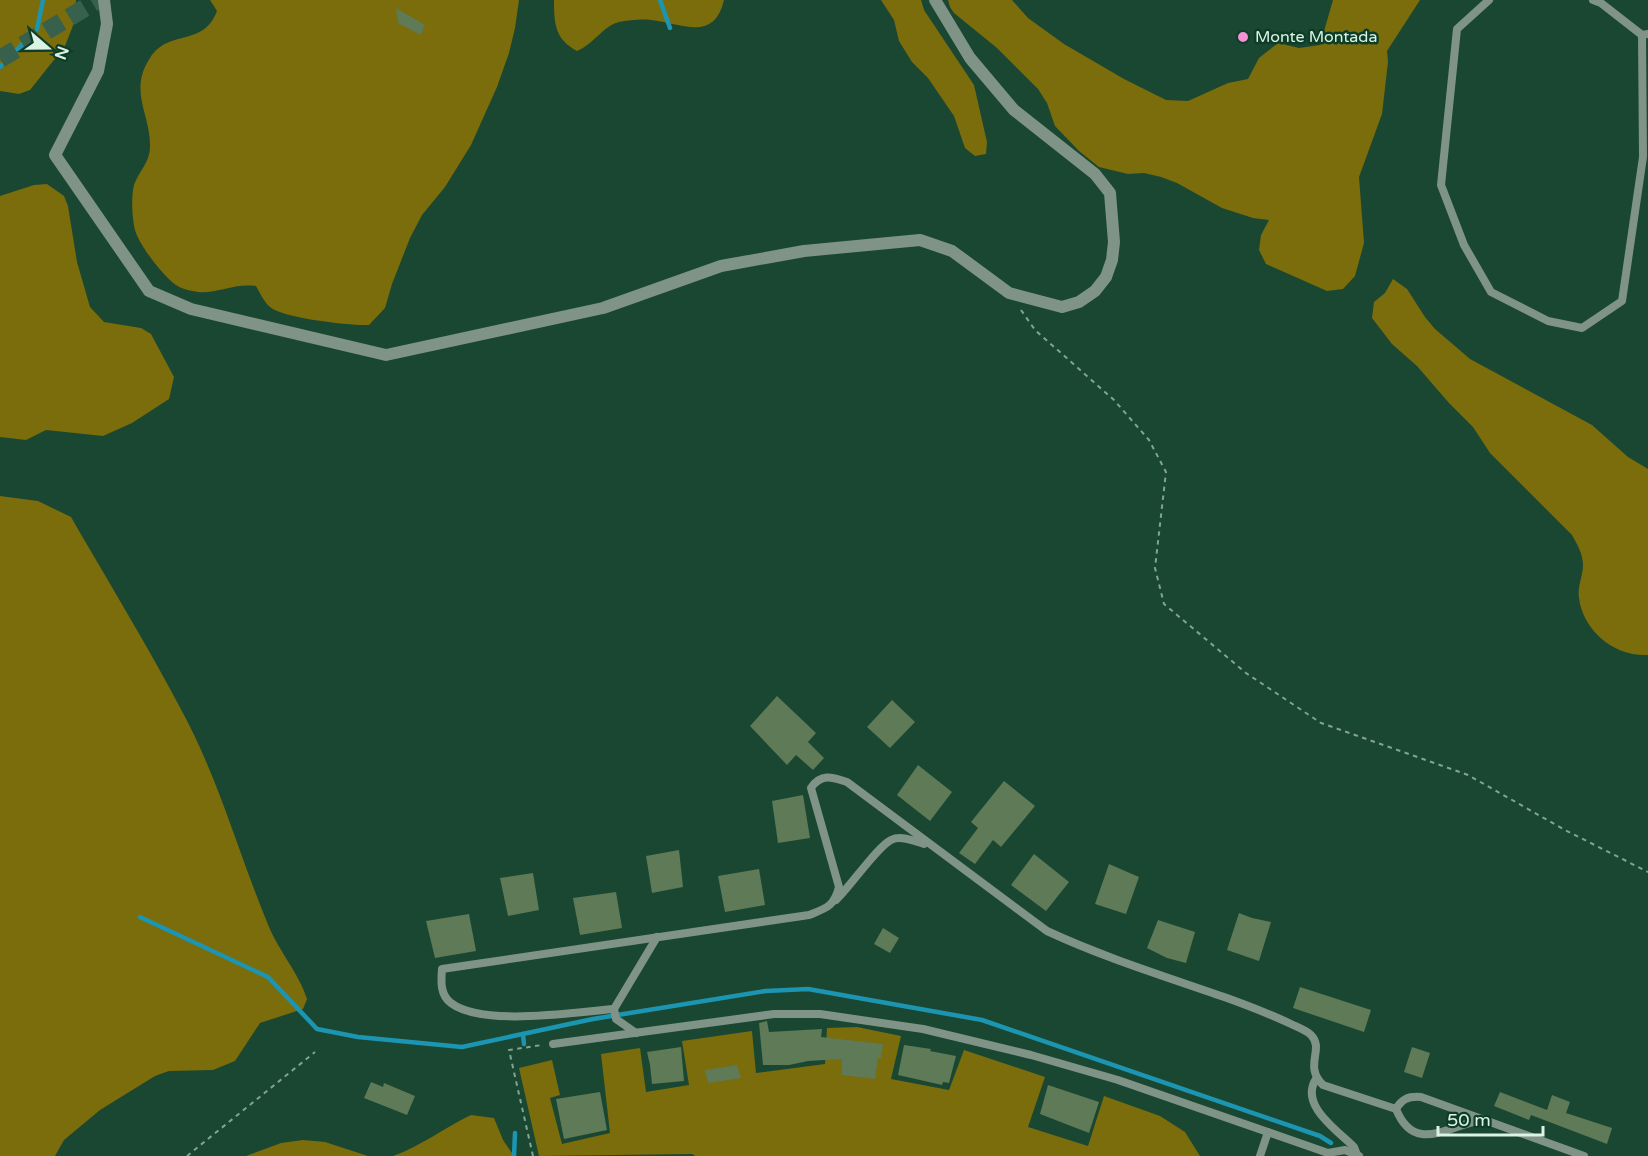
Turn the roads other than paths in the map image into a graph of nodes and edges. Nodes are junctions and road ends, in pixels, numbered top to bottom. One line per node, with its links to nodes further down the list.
1 (104, 0): 2 (street)
2 (935, 0)
3 (1489, 0): 5 (lane)
4 (1593, 0): 5 (lane)
5 (1645, 34)
6 (929, 845): 7 (lane); 7 (lane); 12 (lane)
7 (829, 907): 8 (lane)
8 (657, 938): 9 (lane); 9 (lane)
9 (615, 1013): 10 (lane)
10 (636, 1033): 11 (lane); 15 (lane)
11 (553, 1044)
12 (1316, 1079): 13 (lane); 16 (lane)
13 (1396, 1109): 14 (lane); 14 (lane)
14 (1484, 1120): 18 (lane)
15 (1268, 1132): 16 (lane); 17 (lane)
16 (1358, 1155)
17 (1260, 1156)
18 (1584, 1156)

